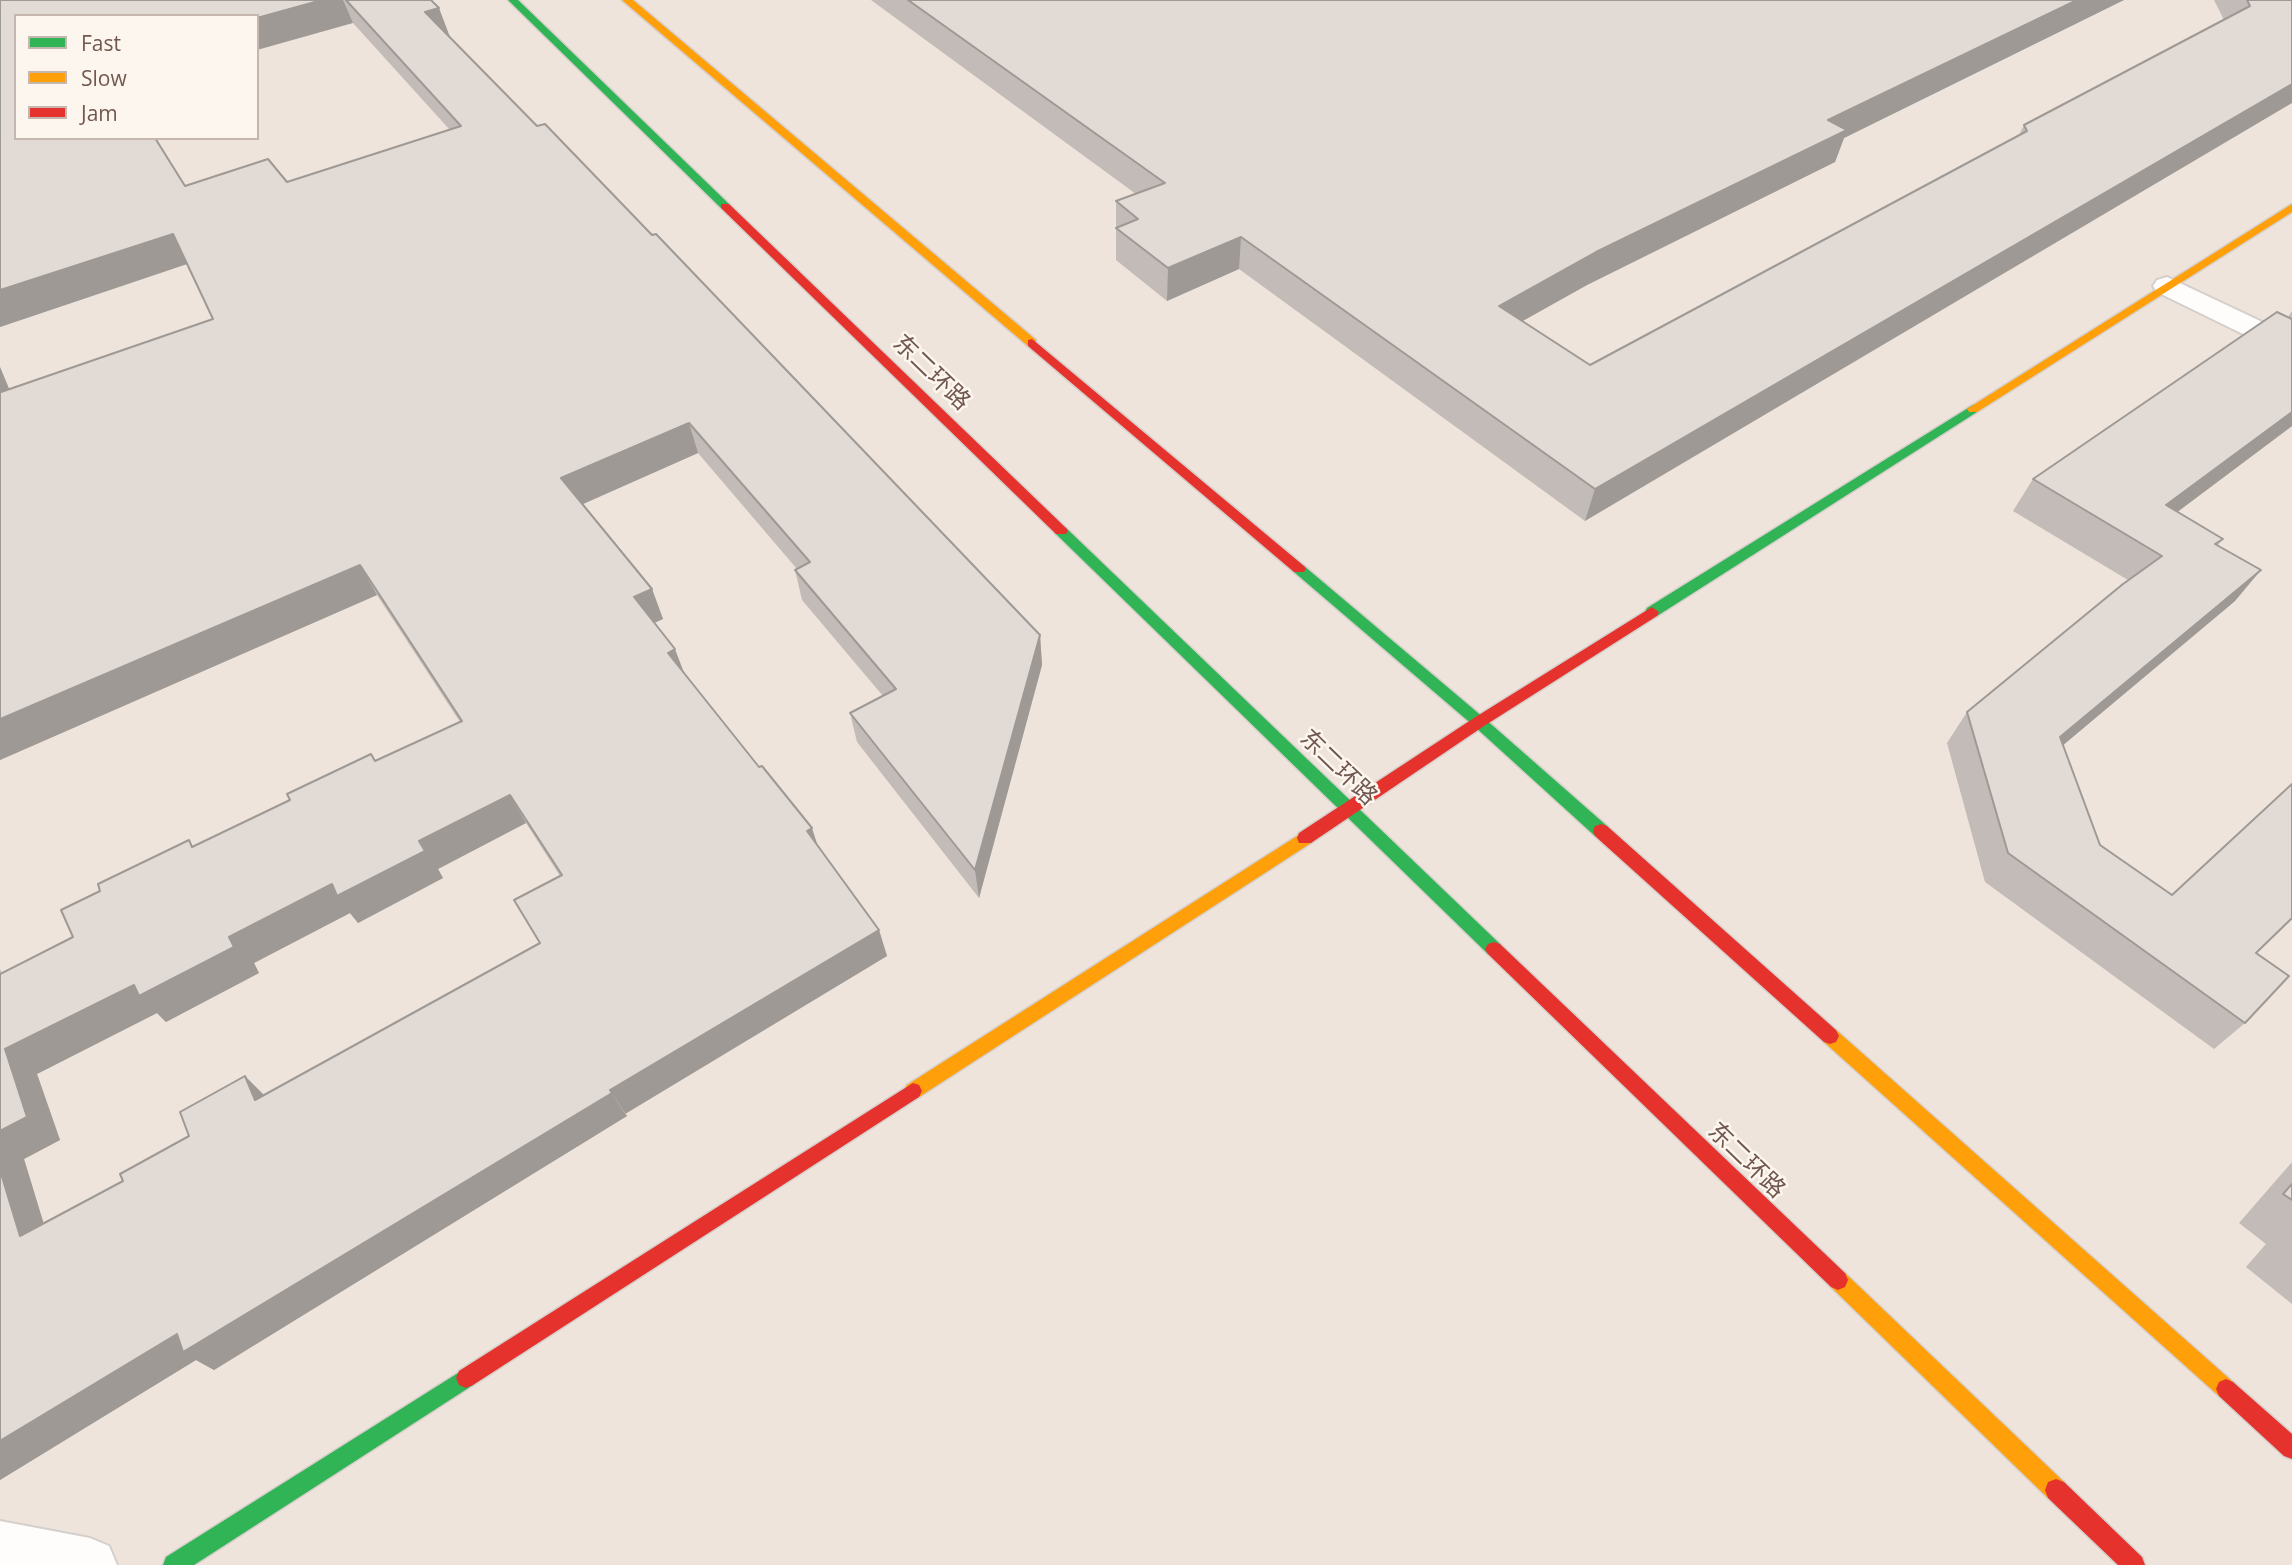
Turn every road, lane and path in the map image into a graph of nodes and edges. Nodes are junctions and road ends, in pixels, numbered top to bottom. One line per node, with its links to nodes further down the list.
1 (513, 0): 7 (main road, 东二环路)
2 (626, 0): 6 (main road)
3 (2292, 207): 4 (main road)
4 (2167, 286): 5 (street); 6 (main road)
5 (2292, 347)
6 (1479, 722): 7 (main road); 8 (main road)
7 (1347, 808): 11 (main road); 12 (main road, 东二环路)
8 (2292, 1448)
9 (0, 1548): 10 (street)
10 (90, 1565)
11 (174, 1565)
12 (2134, 1565)

